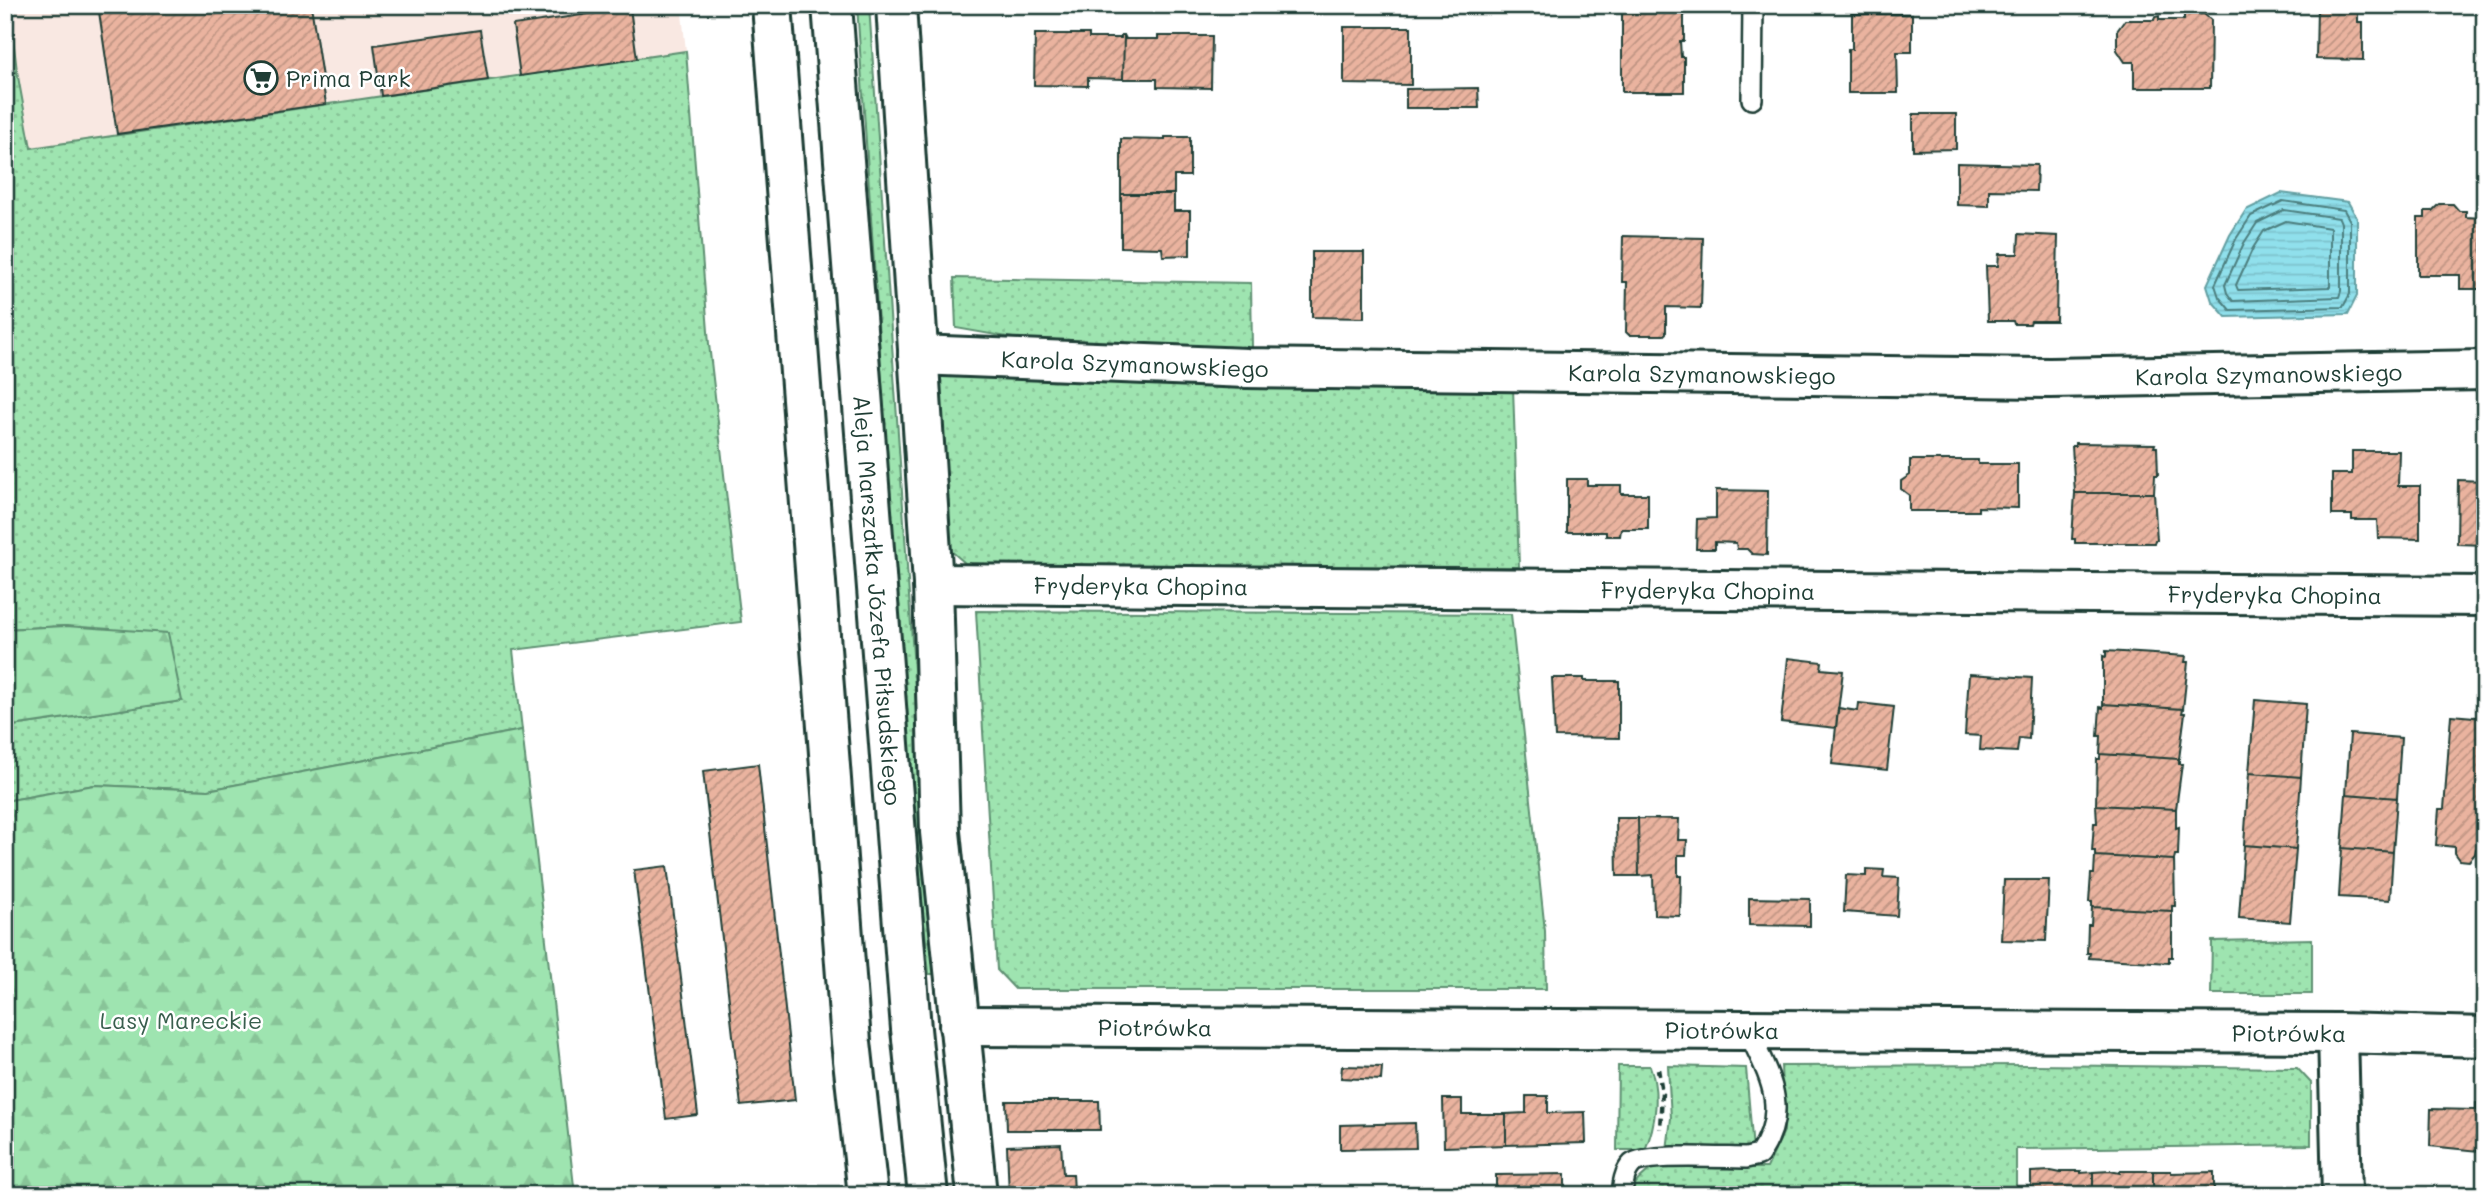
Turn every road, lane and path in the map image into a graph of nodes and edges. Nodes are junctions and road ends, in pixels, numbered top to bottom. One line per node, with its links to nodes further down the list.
1 (772, 5): 16 (street)
2 (832, 5): 17 (street, Aleja Marszałka Józefa Piłsudskiego)
3 (896, 5): 6 (street)
4 (1753, 5): 5 (lane)
5 (1752, 99)
6 (918, 355): 7 (street, Karola Szymanowskiego); 8 (street)
7 (2485, 370)
8 (933, 583): 9 (street, Fryderyka Chopina); 10 (street)
9 (2485, 596)
10 (959, 1026): 11 (street, Piotrówka); 18 (street)
11 (1651, 1031): 12 (street, Piotrówka); 15 (path)
12 (1748, 1031): 13 (street, Piotrówka); 15 (lane)
13 (2338, 1033): 14 (street, Piotrówka); 20 (street)
14 (2485, 1037)
15 (1654, 1158): 19 (lane)
16 (867, 1195)
17 (928, 1195)
18 (976, 1195)
19 (1622, 1195)
20 (2342, 1195)

